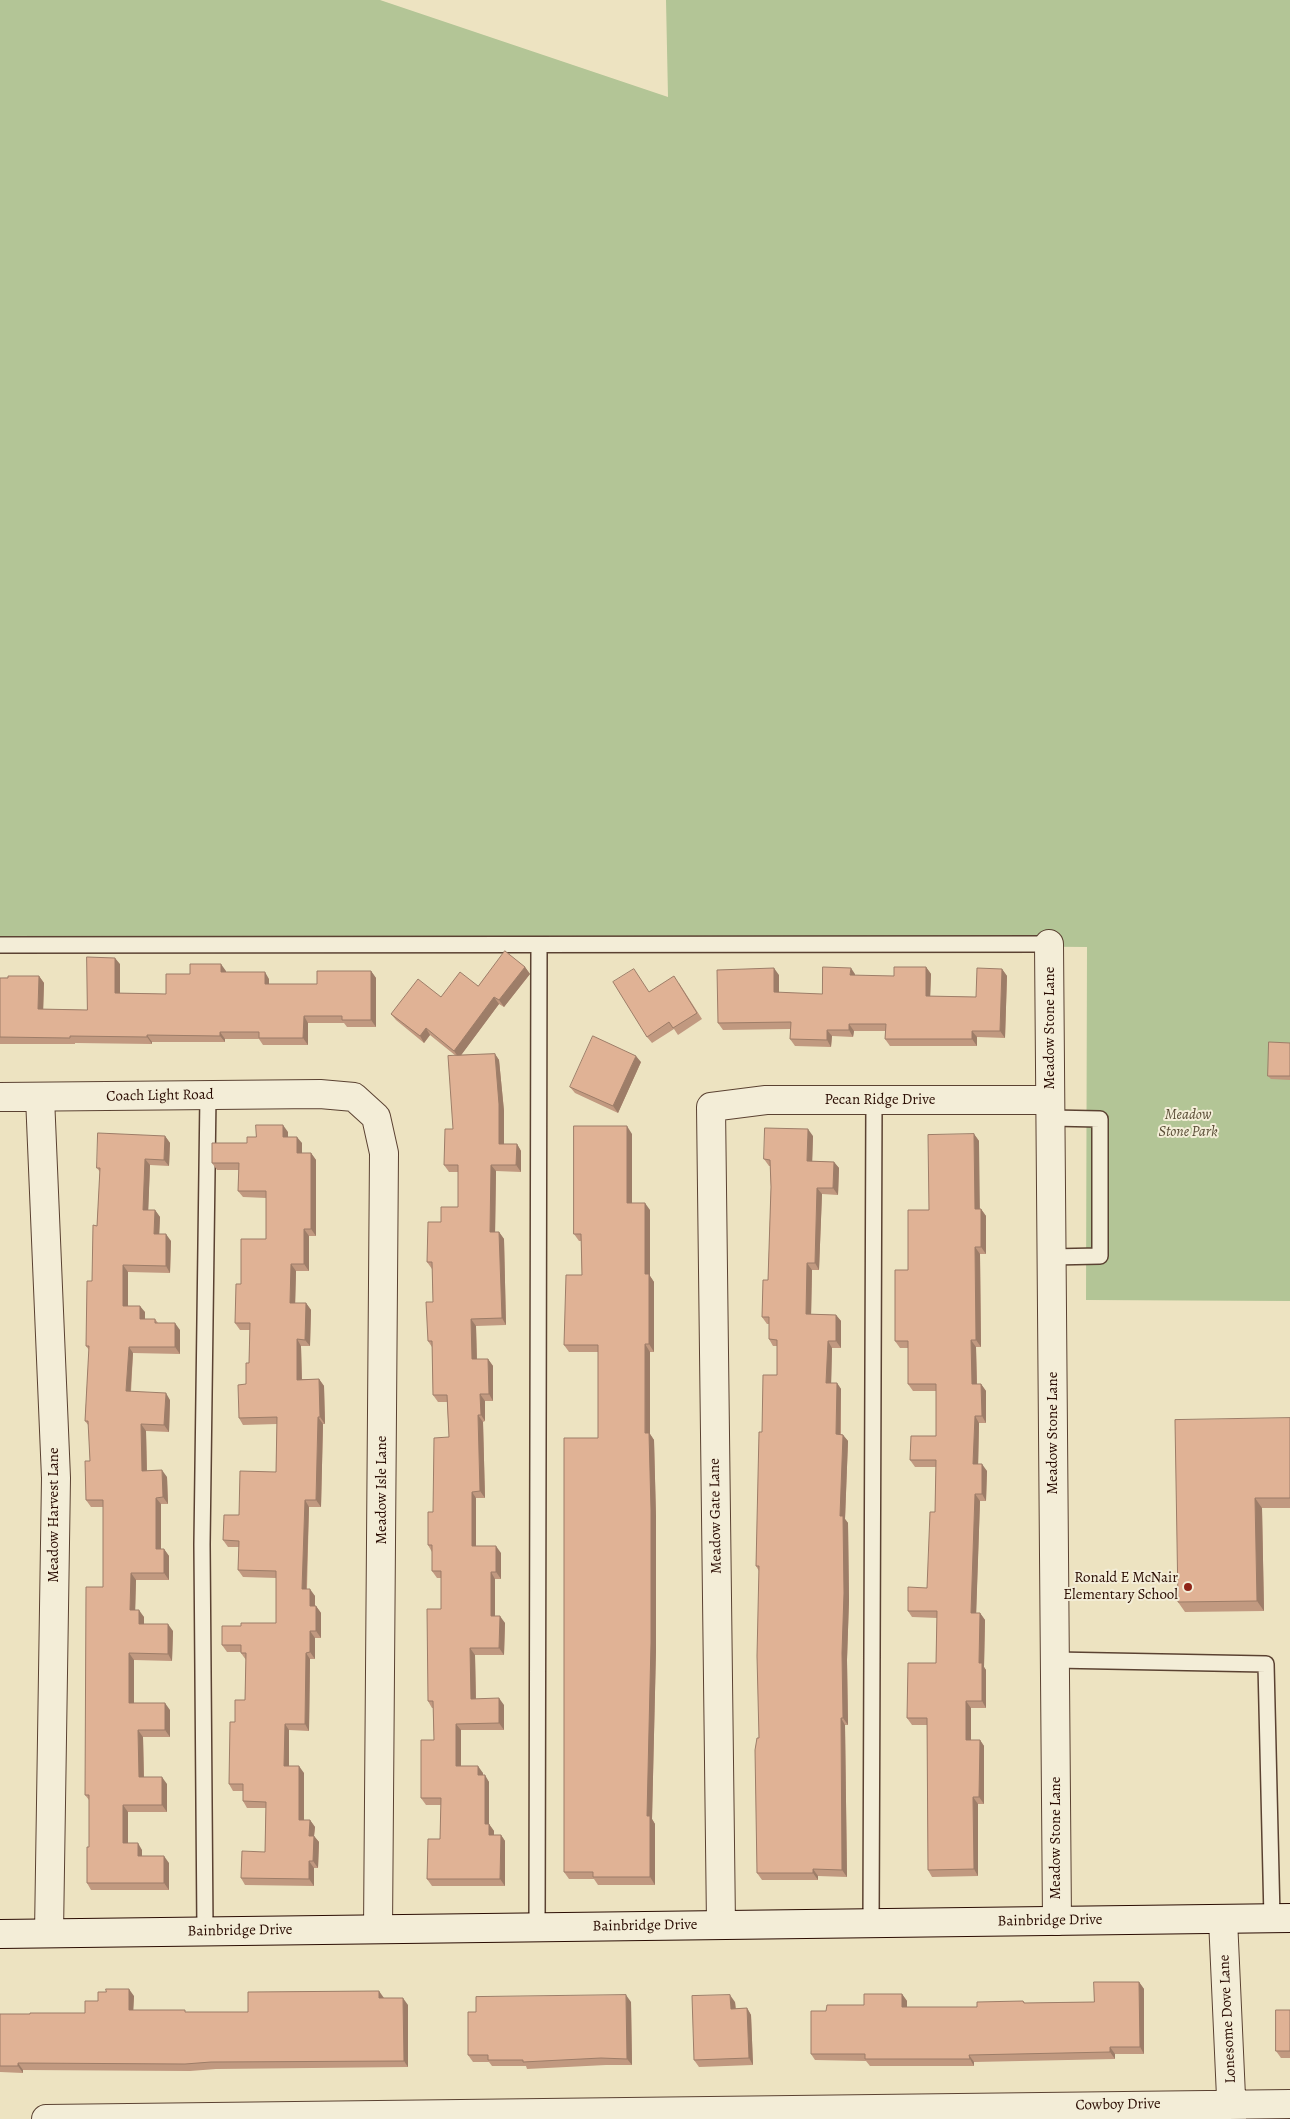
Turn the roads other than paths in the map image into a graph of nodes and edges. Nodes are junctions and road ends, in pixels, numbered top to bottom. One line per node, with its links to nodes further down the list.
1 (1049, 944): 3 (lane); 10 (street, Meadow Stone Lane)
2 (0, 945): 3 (lane)
3 (539, 946): 18 (lane)
4 (320, 1094): 5 (street, Coach Light Road); 19 (street, Meadow Isle Lane)
5 (208, 1095): 7 (street, Coach Light Road); 20 (lane)
6 (0, 1097): 7 (street, Coach Light Road)
7 (40, 1097): 21 (street, Meadow Harvest Lane)
8 (874, 1100): 9 (street, Pecan Ridge Drive); 10 (street, Pecan Ridge Drive); 16 (lane)
9 (711, 1107): 17 (street, Meadow Gate Lane)
10 (1050, 1109): 11 (street, Meadow Stone Lane); 11 (lane)
11 (1051, 1257): 12 (street, Meadow Stone Lane)
12 (1055, 1660): 13 (lane); 15 (street, Meadow Stone Lane)
13 (1281, 1918): 14 (street, Bainbridge Drive)
14 (1223, 1919): 15 (street, Bainbridge Drive); 24 (street, Lonesome Dove Lane)
15 (1057, 1921): 16 (street, Bainbridge Drive)
16 (871, 1923): 17 (street, Bainbridge Drive)
17 (721, 1925): 18 (street, Bainbridge Drive)
18 (537, 1927): 19 (street, Bainbridge Drive)
19 (378, 1929): 20 (street, Bainbridge Drive)
20 (205, 1931): 21 (street, Bainbridge Drive)
21 (49, 1933): 22 (street, Bainbridge Drive)
22 (0, 1934)
23 (1290, 2104): 24 (street, Cowboy Drive)
24 (1232, 2111): 25 (street, Cowboy Drive)
25 (954, 2113): 26 (street, Cowboy Drive)
26 (666, 2115): 27 (street, Cowboy Drive)
27 (386, 2117): 29 (street, Cowboy Drive)
28 (46, 2119): 29 (street, Cowboy Drive)
29 (109, 2119)

